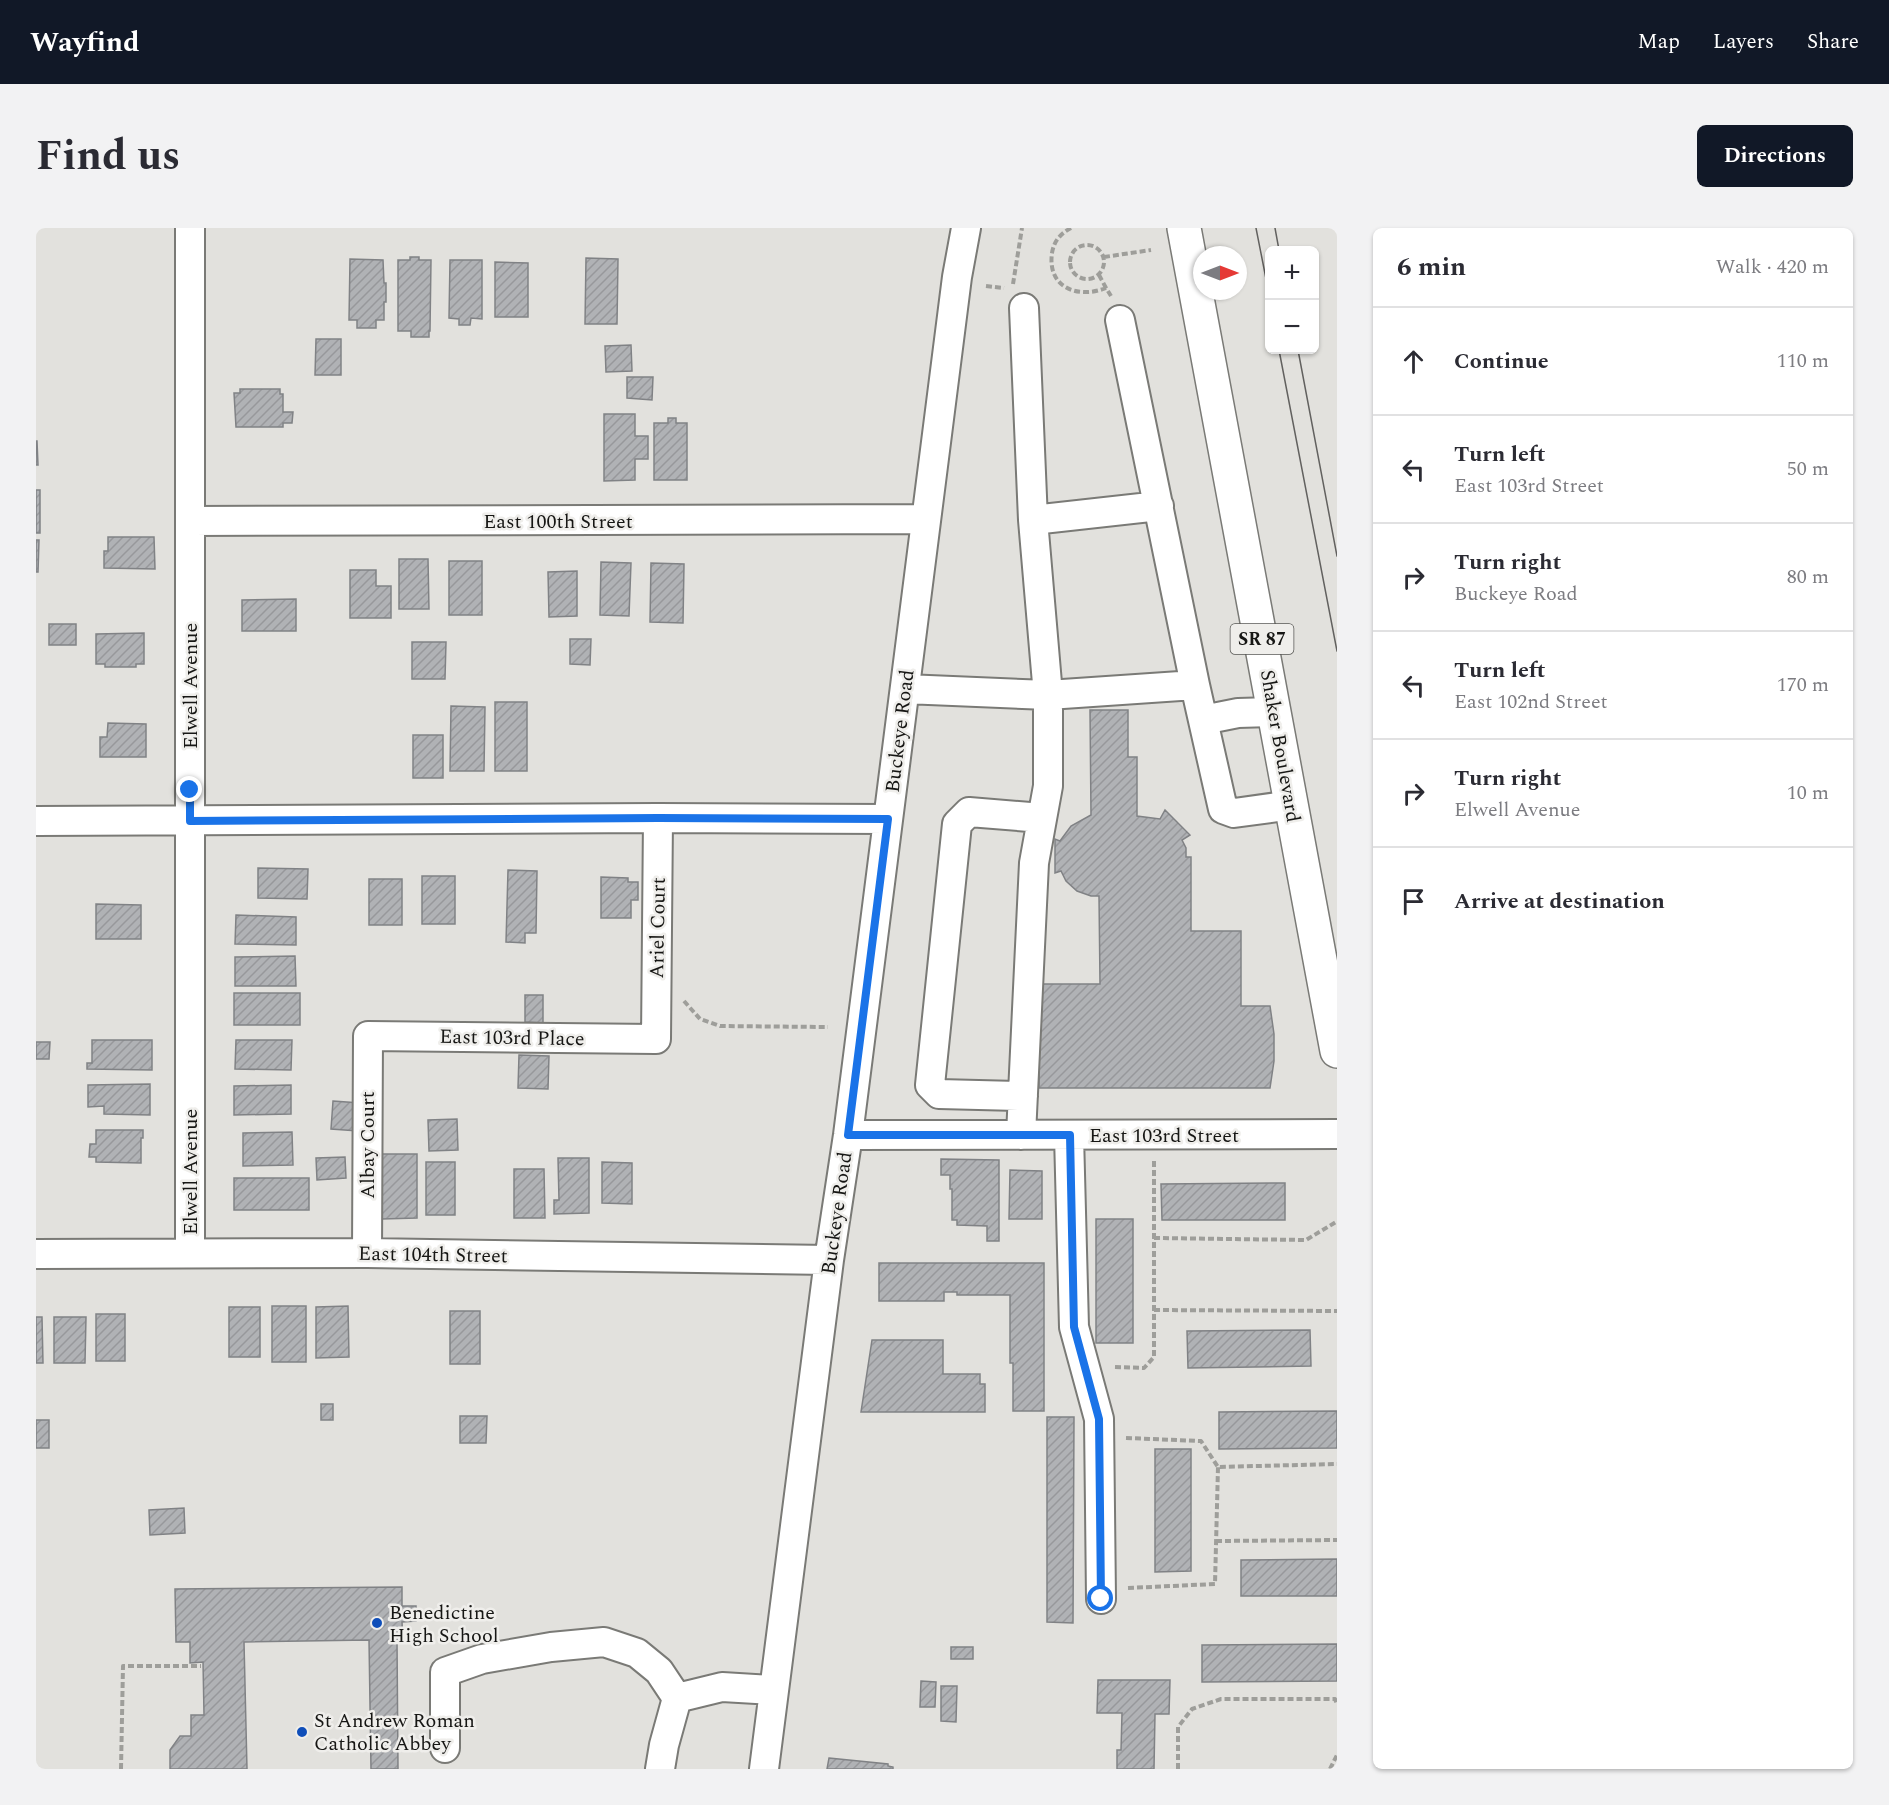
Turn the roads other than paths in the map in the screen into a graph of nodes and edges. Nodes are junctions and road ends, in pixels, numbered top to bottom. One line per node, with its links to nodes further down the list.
1 (190, 228): 9 (street, Elwell Avenue)
2 (966, 228): 7 (street, Buckeye Road)
3 (1184, 228): 13 (main road, Shaker Boulevard / SR 87)
4 (1024, 308): 8 (street)
5 (1120, 320): 6 (street)
6 (1159, 506): 8 (street); 10 (street)
7 (926, 519): 9 (street, East 100th Street); 11 (street, Buckeye Road)
8 (1033, 520): 12 (street)
9 (190, 521): 20 (street, Elwell Avenue)
10 (1195, 686): 12 (street); 14 (street)
11 (905, 689): 12 (street); 18 (street, Buckeye Road)
12 (1048, 695): 17 (street)
13 (1275, 712): 14 (street); 15 (main road, Shaker Boulevard / SR 87)
14 (1203, 720): 15 (street)
15 (1292, 805): 23 (main road, Shaker Boulevard / SR 87)
16 (658, 818): 18 (street); 20 (street); 22 (street, Ariel Court)
17 (1042, 818): 24 (street); 24 (street)
18 (888, 819): 26 (street, Buckeye Road)
19 (36, 821): 20 (street)
20 (190, 821): 29 (street, Elwell Avenue)
21 (368, 1036): 22 (street, East 103rd Place); 30 (street, Albay Court)
22 (656, 1039)
23 (1337, 1051)
24 (1023, 1096): 27 (street)
25 (1337, 1134): 28 (street, East 103rd Street)
26 (848, 1135): 27 (street, East 103rd Street); 32 (street, Buckeye Road)
27 (1021, 1135): 28 (street, East 103rd Street)
28 (1070, 1135): 33 (street)
29 (190, 1253): 30 (street, East 104th Street); 31 (street, East 104th Street)
30 (367, 1253): 32 (street, East 104th Street)
31 (36, 1254)
32 (829, 1260): 34 (street, Buckeye Road)
33 (1101, 1594)
34 (774, 1690): 35 (street); 38 (street, Buckeye Road)
35 (677, 1698): 36 (street); 37 (street)
36 (445, 1748)
37 (660, 1769)
38 (764, 1769)

